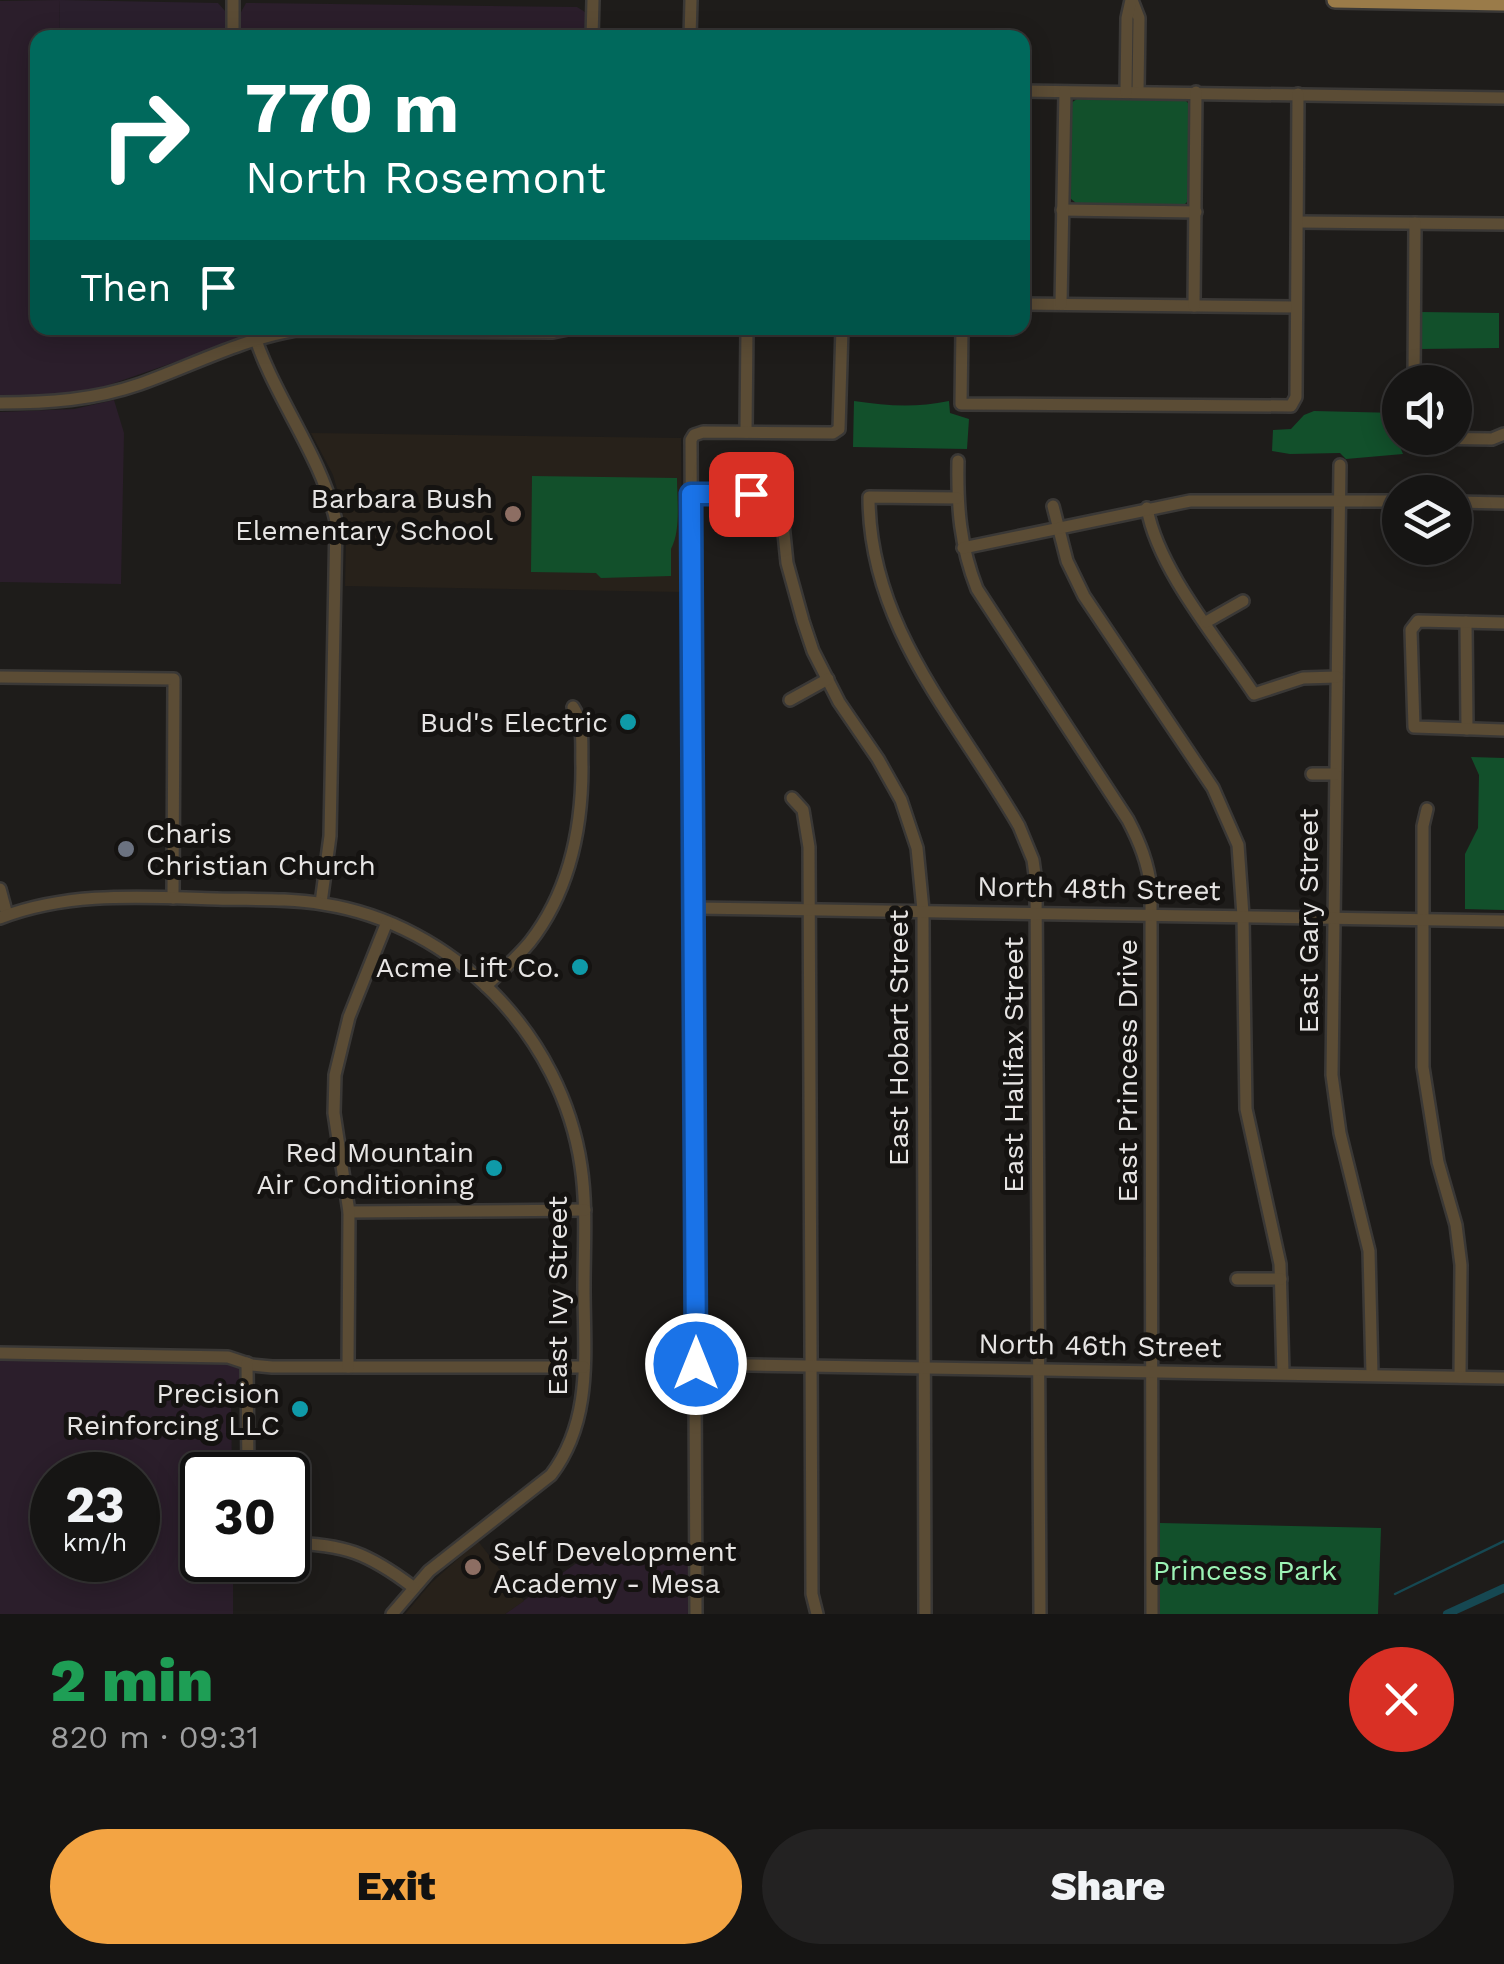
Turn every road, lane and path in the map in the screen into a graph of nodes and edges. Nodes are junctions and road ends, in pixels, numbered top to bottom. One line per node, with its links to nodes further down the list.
1 (233, 0): 7 (street)
2 (593, 0): 8 (street)
3 (690, 0): 9 (street)
4 (1131, 0): 12 (street)
5 (1335, 0): 6 (main road)
6 (1504, 2)
7 (232, 30)
8 (592, 30)
9 (690, 30)
10 (1030, 91): 11 (street)
11 (1065, 92): 12 (street); 16 (street)
12 (1132, 92): 13 (street)
13 (1196, 92): 14 (street); 17 (street)
14 (1298, 94): 15 (street); 18 (street)
15 (1504, 98)
16 (1062, 210): 17 (street); 22 (street)
17 (1196, 212): 23 (street)
18 (1298, 222): 19 (street); 24 (street)
19 (1415, 223): 20 (street); 30 (street)
20 (1504, 224)
21 (1030, 304): 22 (street)
22 (1061, 304): 23 (street)
23 (1194, 306): 24 (street)
24 (1296, 307): 29 (street)
25 (252, 335): 31 (street)
26 (254, 335): 64 (street)
27 (747, 335): 32 (street)
28 (842, 335): 32 (street)
29 (962, 335)
30 (1414, 365)
31 (0, 403)
32 (746, 432): 37 (street)
33 (1504, 434): 34 (street)
34 (1472, 439)
35 (958, 461): 38 (street, East Princess Drive)
36 (1340, 465): 39 (street, East Gary Street)
37 (691, 494): 53 (street, East Hobart Street); 65 (street)
38 (957, 498): 46 (street, East Princess Drive); 68 (street, East Halifax Street)
39 (1340, 500): 40 (street); 44 (street); 52 (street, East Gary Street)
40 (1382, 501)
41 (1472, 502): 42 (street)
42 (1504, 503)
43 (1052, 506): 45 (street)
44 (1147, 508): 45 (street); 48 (street)
45 (1058, 528): 46 (street); 71 (street)
46 (962, 548): 69 (street, East Princess Drive)
47 (1244, 601): 48 (street)
48 (1206, 622): 52 (street)
49 (1466, 622): 50 (street); 56 (street); 56 (street)
50 (1504, 623)
51 (0, 677): 63 (street)
52 (1337, 677): 59 (street, East Gary Street)
53 (828, 679): 54 (street); 67 (street, East Hobart Street)
54 (790, 700)
55 (573, 707): 76 (street)
56 (1467, 729): 57 (street)
57 (1504, 730)
58 (1312, 774): 59 (street)
59 (1335, 774): 72 (street, East Gary Street)
60 (792, 798): 66 (street)
61 (1427, 809): 73 (street)
62 (0, 889): 70 (street)
63 (172, 898): 64 (street); 70 (street)
64 (322, 903): 75 (street)
65 (694, 908): 66 (street, North 48th Street); 83 (street)
66 (808, 908): 67 (street, North 48th Street); 84 (street)
67 (923, 910): 68 (street, North 48th Street); 87 (street, East Hobart Street)
68 (1036, 912): 69 (street, North 48th Street); 88 (street, East Halifax Street)
69 (1151, 914): 71 (street, North 48th Street); 89 (street, East Princess Drive)
70 (3, 916)
71 (1243, 916): 72 (street, North 48th Street); 79 (street)
72 (1333, 918): 73 (street, North 48th Street); 91 (street, East Gary Street)
73 (1423, 919): 74 (street, North 48th Street); 92 (street)
74 (1504, 921)
75 (387, 922): 76 (street); 78 (street)
76 (486, 986): 77 (street, East Ivy Street)
77 (585, 1210): 78 (street); 85 (street, East Ivy Street)
78 (349, 1212): 86 (street)
79 (1282, 1278): 80 (street); 90 (street)
80 (1237, 1279)
81 (0, 1353): 82 (street)
82 (247, 1363): 86 (street); 94 (street)
83 (696, 1364): 84 (street, North 46th Street); 98 (street)
84 (809, 1366): 87 (street, North 46th Street); 99 (street)
85 (584, 1367): 86 (street); 96 (street, East Ivy Street)
86 (348, 1368)
87 (925, 1368): 88 (street, North 46th Street); 100 (street, East Hobart Street)
88 (1040, 1370): 89 (street, North 46th Street); 101 (street, East Halifax Street)
89 (1153, 1371): 90 (street, North 46th Street); 102 (street, East Princess Drive)
90 (1283, 1372): 91 (street, North 46th Street)
91 (1372, 1374): 92 (street, North 46th Street)
92 (1460, 1377): 93 (street, North 46th Street)
93 (1504, 1378)
94 (248, 1452)
95 (310, 1545): 96 (street)
96 (413, 1587): 97 (street, East Ivy Street)
97 (392, 1614)
98 (696, 1614)
99 (816, 1614)
100 (925, 1614)
101 (1040, 1614)
102 (1152, 1614)

